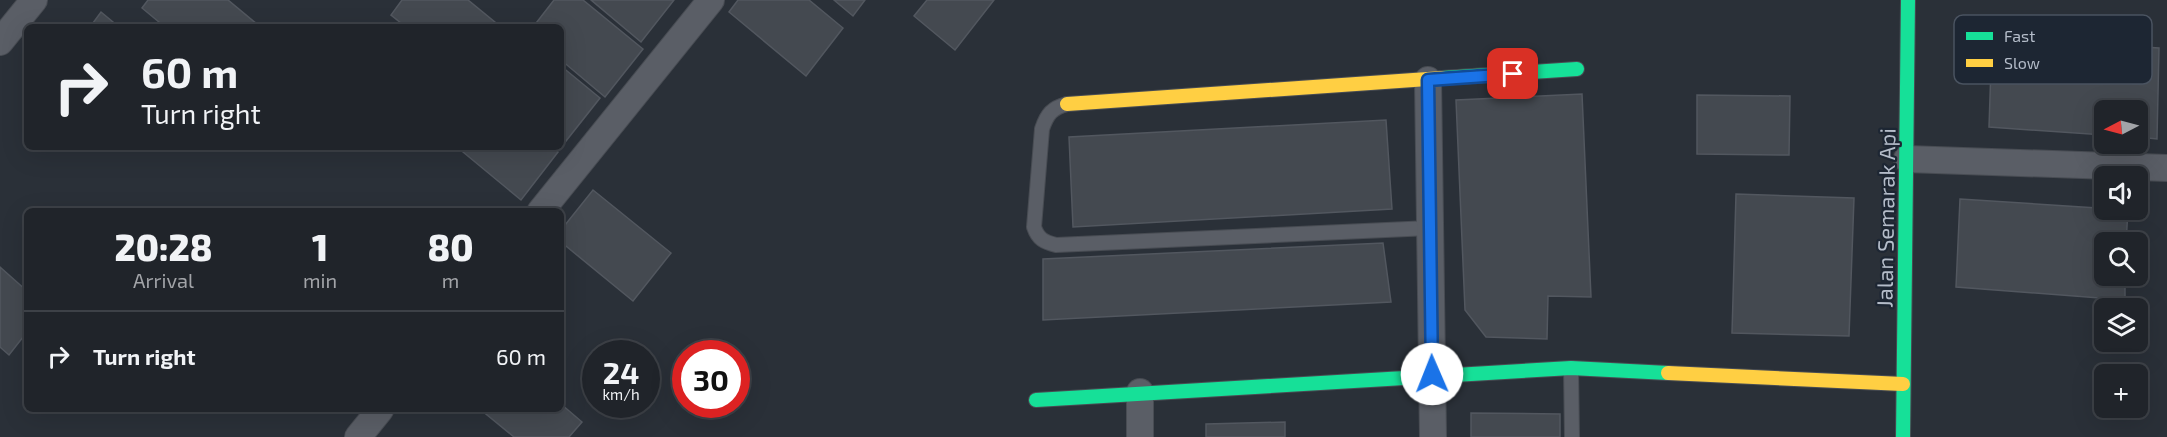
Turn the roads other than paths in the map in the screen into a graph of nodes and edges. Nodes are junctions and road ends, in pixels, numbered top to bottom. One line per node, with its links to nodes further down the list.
1 (34, 0): 4 (street)
2 (711, 0): 10 (street)
3 (1908, 0): 8 (street, Jalan Semarak Api)
4 (0, 42)
5 (1577, 69): 6 (street)
6 (1428, 80): 7 (street); 11 (street)
7 (1067, 104): 11 (lane)
8 (1907, 159): 9 (street); 14 (street, Jalan Semarak Api)
9 (2167, 168)
10 (543, 208)
11 (1430, 228): 13 (street)
12 (1571, 368): 13 (street); 14 (street); 21 (lane)
13 (1432, 374): 15 (street); 20 (street)
14 (1903, 384): 22 (street, Jalan Semarak Api)
15 (1140, 392): 16 (street); 19 (street)
16 (1036, 400)
17 (379, 412): 18 (street)
18 (358, 437)
19 (1140, 437)
20 (1433, 437)
21 (1572, 437)
22 (1903, 437)

